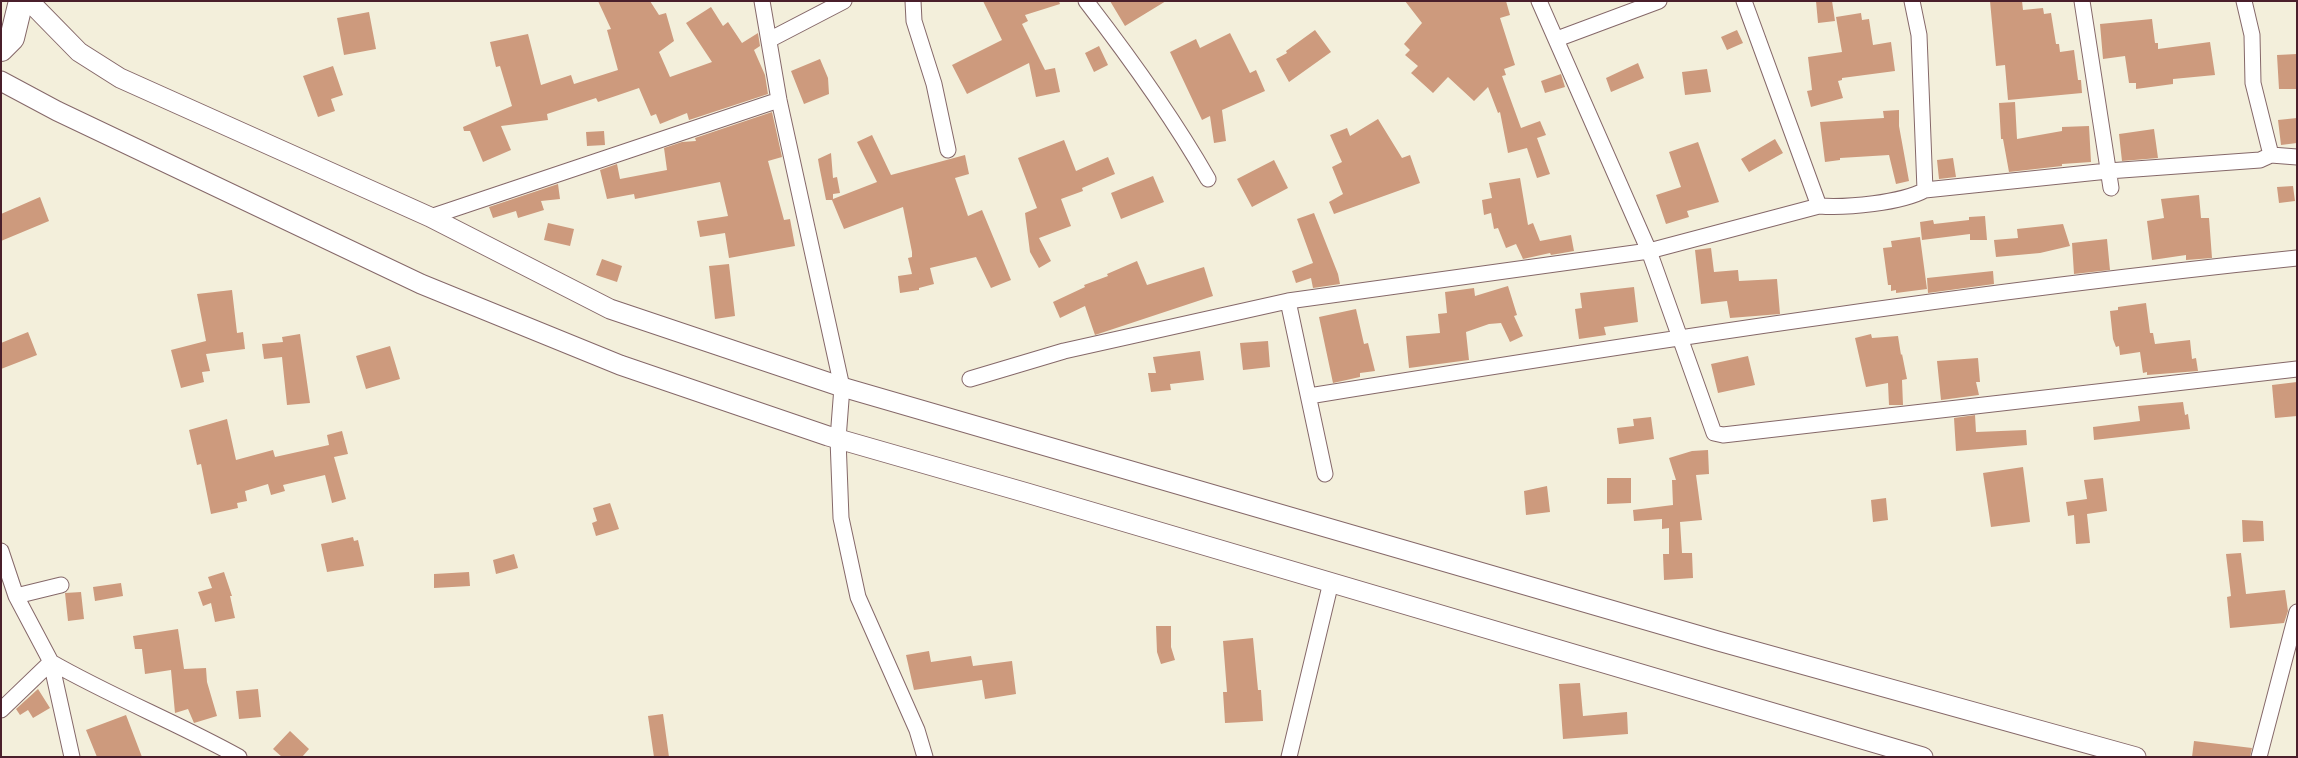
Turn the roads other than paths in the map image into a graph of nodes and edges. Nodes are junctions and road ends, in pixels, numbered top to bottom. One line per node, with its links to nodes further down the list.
1 (21, 1): 15 (main road)
2 (29, 1): 26 (street)
3 (762, 1): 14 (street)
4 (844, 1): 14 (street)
5 (912, 1): 18 (street)
6 (1086, 1): 22 (street)
7 (1539, 1): 13 (street)
8 (1659, 1): 13 (street)
9 (1744, 1): 25 (street)
10 (1912, 1): 24 (street)
11 (2082, 1): 21 (street)
12 (2244, 1): 19 (street)
13 (1557, 39): 27 (street)
14 (769, 40): 17 (street)
15 (1, 49)
16 (1, 81): 35 (street)
17 (779, 100): 26 (street); 33 (street)
18 (948, 150)
19 (2271, 155): 20 (street); 21 (street)
20 (2297, 157)
21 (2108, 171): 23 (street); 24 (street)
22 (1208, 178)
23 (2111, 188)
24 (1925, 190): 25 (street)
25 (1819, 206): 27 (street)
26 (430, 217): 33 (street)
27 (1649, 251): 29 (street); 30 (street)
28 (2297, 258): 30 (street)
29 (1288, 301): 32 (street); 34 (street)
30 (1681, 336): 31 (street); 34 (street)
31 (2297, 369)
32 (970, 379)
33 (842, 387): 35 (street); 49 (street)
34 (1309, 396): 36 (street)
35 (838, 439): 38 (street); 46 (street)
36 (1325, 474)
37 (1, 551): 40 (street)
38 (1331, 582): 47 (street); 48 (street)
39 (61, 585): 40 (street)
40 (16, 596): 42 (street)
41 (2297, 612): 50 (street)
42 (51, 662): 43 (street); 44 (street); 45 (street)
43 (1, 710)
44 (72, 757)
45 (239, 757)
46 (925, 757)
47 (1289, 757)
48 (1923, 757)
49 (2136, 757)
50 (2259, 757)

